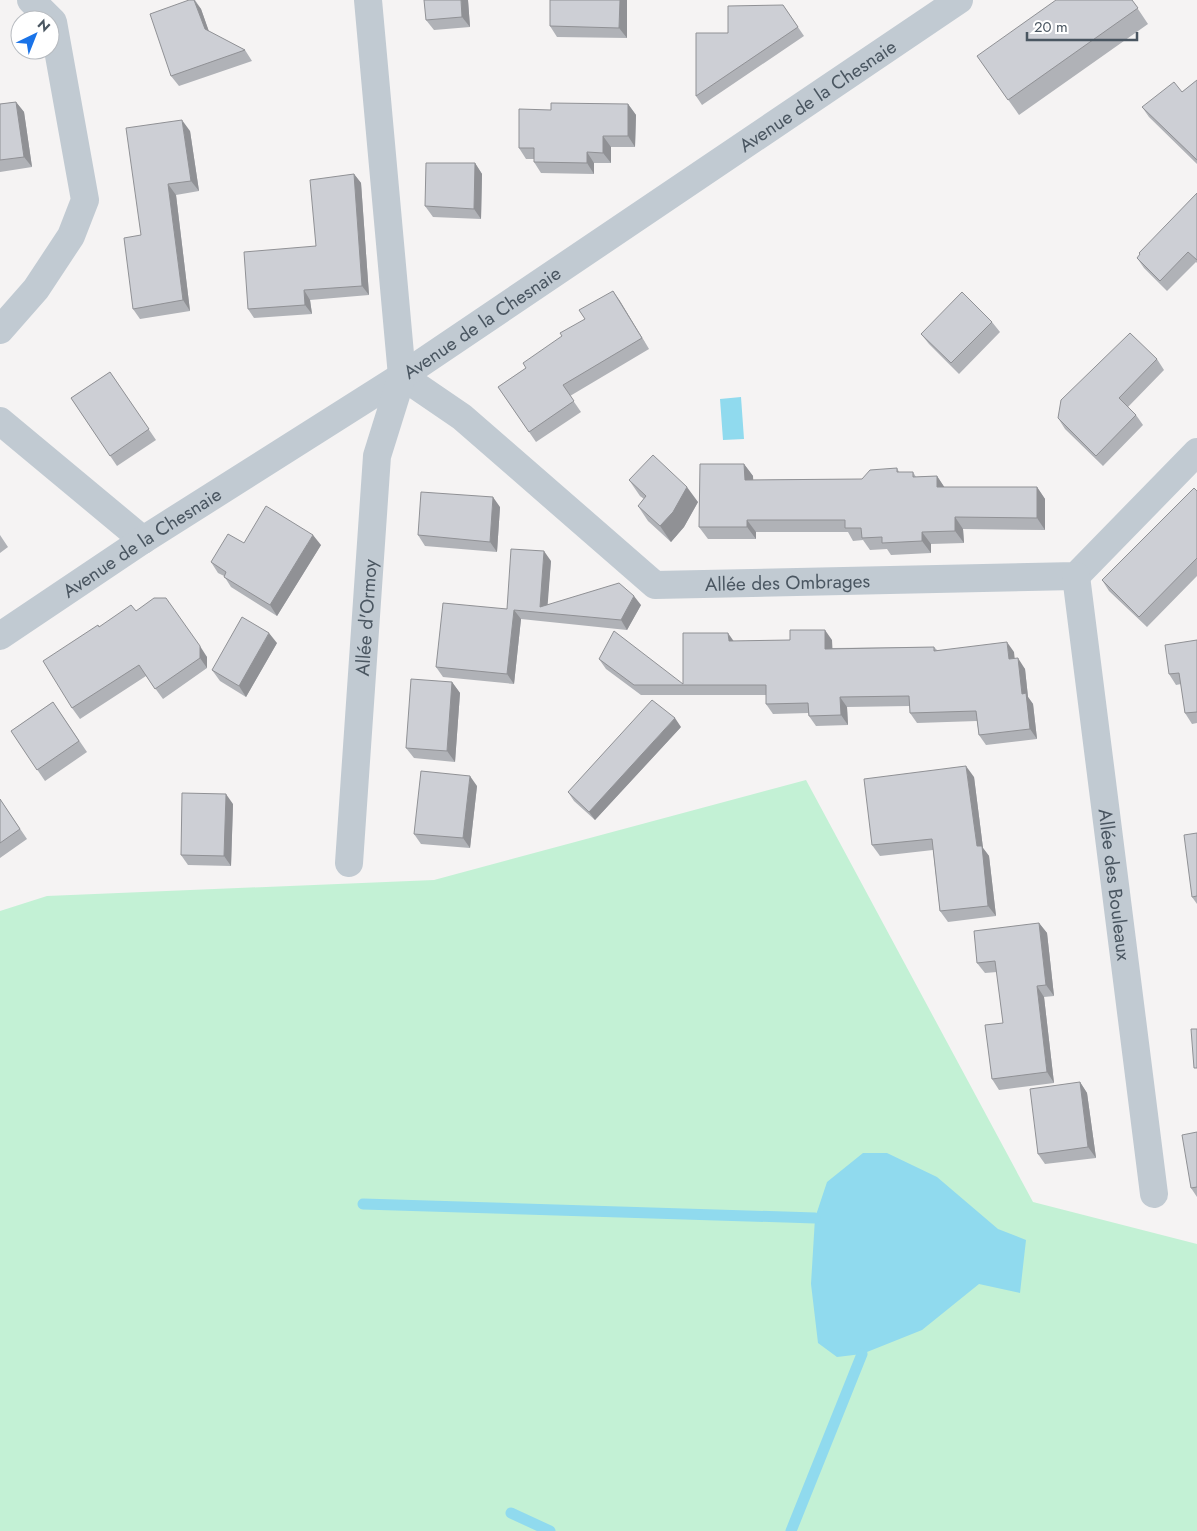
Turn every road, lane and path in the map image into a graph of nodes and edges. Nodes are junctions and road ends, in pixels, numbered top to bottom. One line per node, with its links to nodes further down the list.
1 (31, 0): 4 (street)
2 (368, 0): 5 (street)
3 (959, 0): 5 (street, Avenue de la Chesnaie)
4 (0, 330)
5 (402, 376): 8 (street, Avenue de la Chesnaie); 9 (street, Allée des Ombrages); 11 (street, Allée d'Ormoy)
6 (0, 421): 8 (street)
7 (1197, 452): 9 (street)
8 (143, 540): 10 (street, Avenue de la Chesnaie)
9 (1076, 576): 12 (street, Allée des Bouleaux)
10 (0, 636)
11 (349, 862)
12 (1154, 1194)

